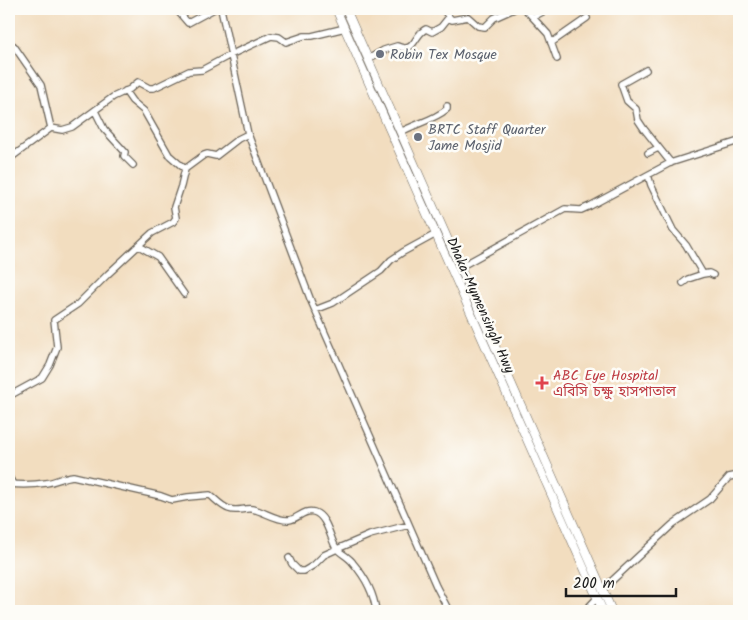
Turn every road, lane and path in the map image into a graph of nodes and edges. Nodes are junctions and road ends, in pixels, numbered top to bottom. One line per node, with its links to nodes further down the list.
1 (176, 9): 2 (street)
2 (214, 9)
3 (221, 9): 16 (street)
4 (336, 9): 13 (highway, Dhaka-Mymensingh Hwy)
5 (346, 9): 17 (highway, Dhaka-Mymensingh Hwy)
6 (444, 9): 11 (street)
7 (514, 9): 11 (street)
8 (525, 9): 10 (street)
9 (548, 9): 10 (street)
10 (533, 17): 15 (street)
11 (449, 18): 17 (street)
12 (587, 18): 15 (street)
13 (345, 28): 16 (street); 34 (highway, Dhaka-Mymensingh Hwy)
14 (9, 43): 23 (street)
15 (551, 43): 18 (street)
16 (230, 55): 20 (street); 25 (street)
17 (368, 59): 24 (highway, Dhaka-Mymensingh Hwy)
18 (557, 59)
19 (646, 70): 27 (street)
20 (125, 92): 22 (street); 32 (street)
21 (447, 106): 24 (street)
22 (95, 111): 23 (street); 31 (street)
23 (52, 128): 29 (street)
24 (400, 132): 36 (highway, Dhaka-Mymensingh Hwy)
25 (248, 134): 32 (street); 41 (street)
26 (739, 141): 30 (street)
27 (658, 148): 28 (street); 30 (street)
28 (648, 153)
29 (9, 159)
30 (671, 163): 33 (street)
31 (134, 165)
32 (185, 169): 35 (street)
33 (648, 175): 36 (street); 37 (street)
34 (436, 234): 41 (street); 50 (highway, Dhaka-Mymensingh Hwy)
35 (139, 246): 40 (street); 42 (street)
36 (460, 267): 49 (highway, Dhaka-Mymensingh Hwy)
37 (703, 274): 38 (street); 39 (street)
38 (713, 275)
39 (683, 283)
40 (184, 294)
41 (316, 310): 46 (street)
42 (9, 396)
43 (739, 475): 49 (street)
44 (9, 477): 45 (street)
45 (11, 484): 47 (street)
46 (409, 525): 47 (street); 52 (street)
47 (337, 549): 48 (street); 51 (street)
48 (289, 558)
49 (602, 590): 55 (highway, Dhaka-Mymensingh Hwy)
50 (596, 598): 53 (street); 54 (highway, Dhaka-Mymensingh Hwy)
51 (376, 611)
52 (449, 611)
53 (585, 611)
54 (603, 611)
55 (612, 611)

